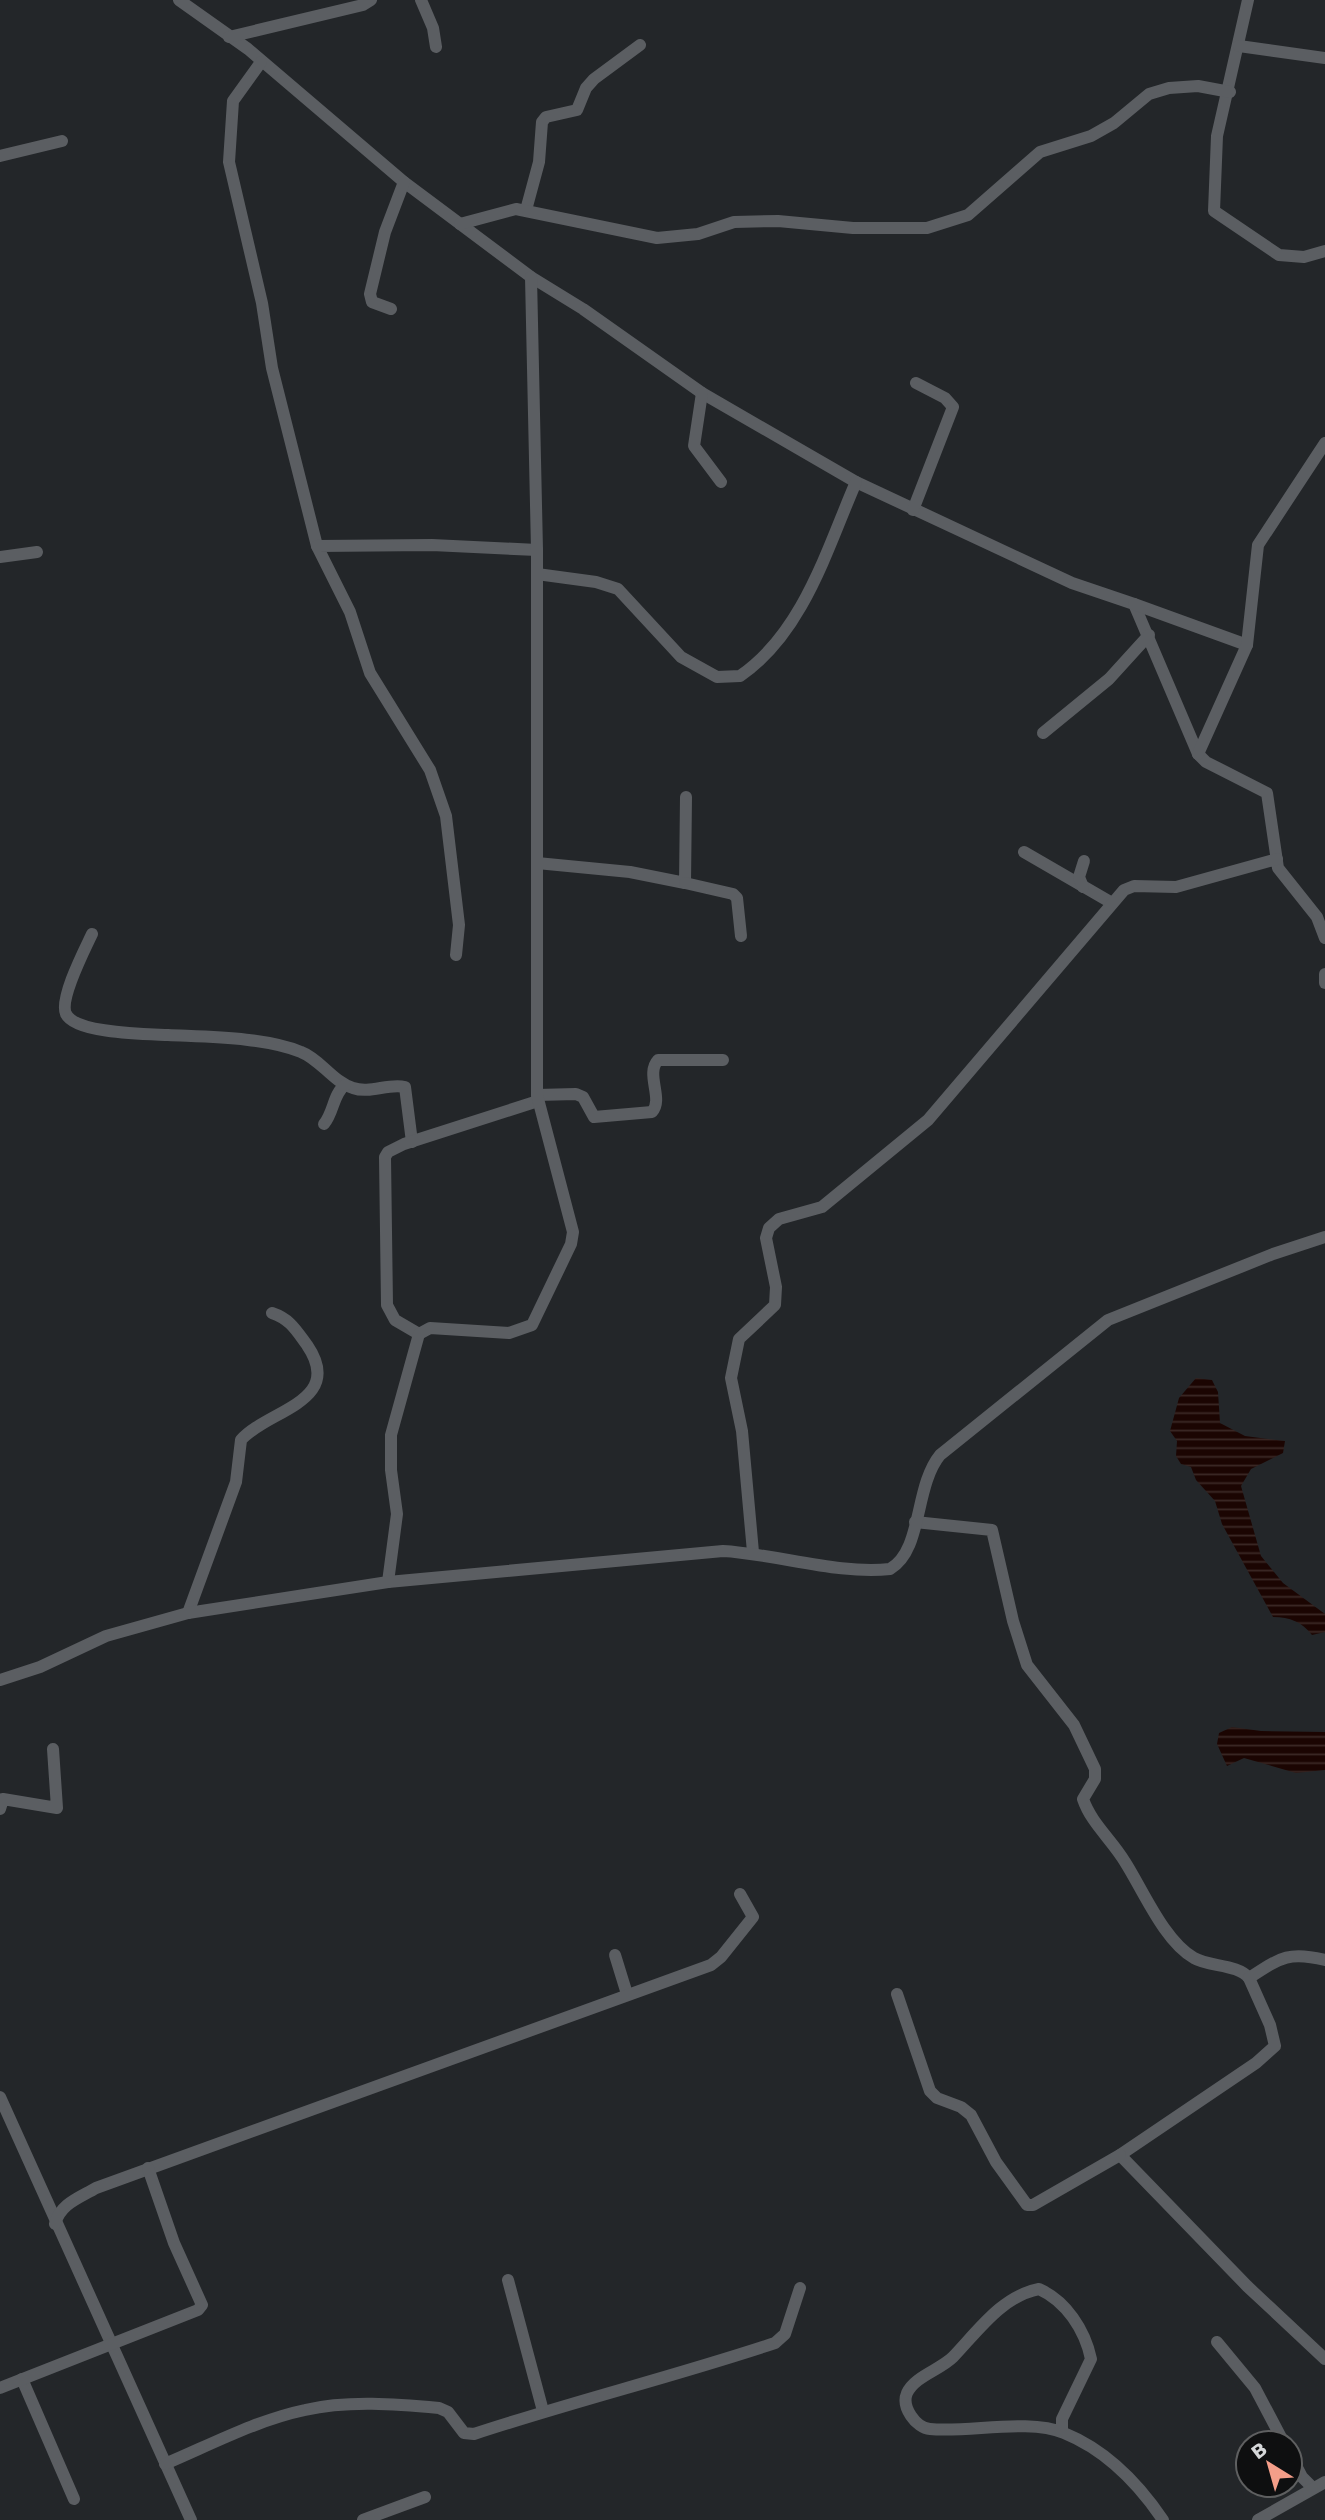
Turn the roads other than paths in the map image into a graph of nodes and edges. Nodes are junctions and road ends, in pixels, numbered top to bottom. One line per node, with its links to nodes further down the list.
1 (179, 0): 5 (street)
2 (371, 0): 5 (street)
3 (421, 0): 8 (street)
4 (1248, 0): 7 (street)
5 (229, 37): 10 (street)
6 (640, 45): 15 (street)
7 (1239, 46): 9 (street); 11 (street)
8 (436, 47)
9 (1325, 58)
10 (261, 62): 14 (street); 26 (street)
11 (1230, 92): 15 (street); 17 (street)
12 (62, 141): 13 (street)
13 (0, 156)
14 (404, 183): 16 (street); 19 (street)
15 (527, 210): 16 (street)
16 (460, 224): 18 (street)
17 (1325, 251)
18 (531, 277): 21 (street); 27 (street)
19 (391, 309)
20 (916, 383): 25 (street)
21 (702, 393): 23 (street); 24 (street)
22 (1325, 443): 33 (street)
23 (721, 482)
24 (856, 482): 25 (street); 30 (street)
25 (913, 510): 31 (street)
26 (317, 546): 27 (street); 47 (street)
27 (537, 550): 30 (street)
28 (37, 552): 29 (street)
29 (0, 557)
30 (537, 574): 40 (street)
31 (1134, 604): 32 (street); 33 (street)
32 (1149, 635): 34 (street); 35 (street)
33 (1247, 646): 35 (street)
34 (1043, 733)
35 (1198, 754): 38 (street)
36 (686, 797): 41 (street)
37 (1024, 852): 42 (street)
38 (1277, 859): 43 (street); 46 (street)
39 (1084, 861): 42 (street)
40 (537, 863): 41 (street); 52 (street)
41 (685, 883): 45 (street)
42 (1083, 887): 43 (street)
43 (1112, 903): 59 (street)
44 (92, 934): 51 (street)
45 (741, 936)
46 (1325, 938)
47 (456, 955)
48 (1325, 975): 49 (street)
49 (1325, 983)
50 (723, 1060): 52 (street)
51 (345, 1084): 53 (street); 54 (street)
52 (537, 1098): 54 (street); 57 (street)
53 (324, 1124)
54 (412, 1142): 57 (street)
55 (1325, 1237): 58 (street)
56 (272, 1313): 61 (street)
57 (419, 1334): 60 (street)
58 (915, 1522): 59 (street); 68 (street)
59 (753, 1552): 60 (street)
60 (388, 1582): 61 (street)
61 (188, 1613): 62 (street)
62 (0, 1680)
63 (53, 1749): 64 (street)
64 (0, 1809)
65 (740, 1894): 69 (street)
66 (615, 1955): 69 (street)
67 (1325, 1960): 68 (street)
68 (1249, 1978): 72 (street)
69 (627, 1994): 73 (street)
70 (897, 1994): 72 (street)
71 (0, 2097): 74 (street)
72 (1120, 2155): 79 (street)
73 (148, 2168): 74 (street); 78 (street)
74 (55, 2224): 78 (street)
75 (508, 2280): 82 (street)
76 (800, 2288): 82 (street)
77 (1217, 2342): 83 (street)
78 (111, 2344): 80 (street); 85 (street)
79 (1325, 2359)
80 (22, 2379): 81 (street); 88 (street)
81 (0, 2388)
82 (543, 2411): 85 (street)
83 (1277, 2429)
84 (1062, 2432): 84 (street); 91 (street)
85 (165, 2464): 89 (street)
86 (1319, 2485): 92 (street)
87 (425, 2497): 90 (street)
88 (74, 2499)
89 (191, 2520)
90 (363, 2520)
91 (1163, 2520)
92 (1258, 2520)

